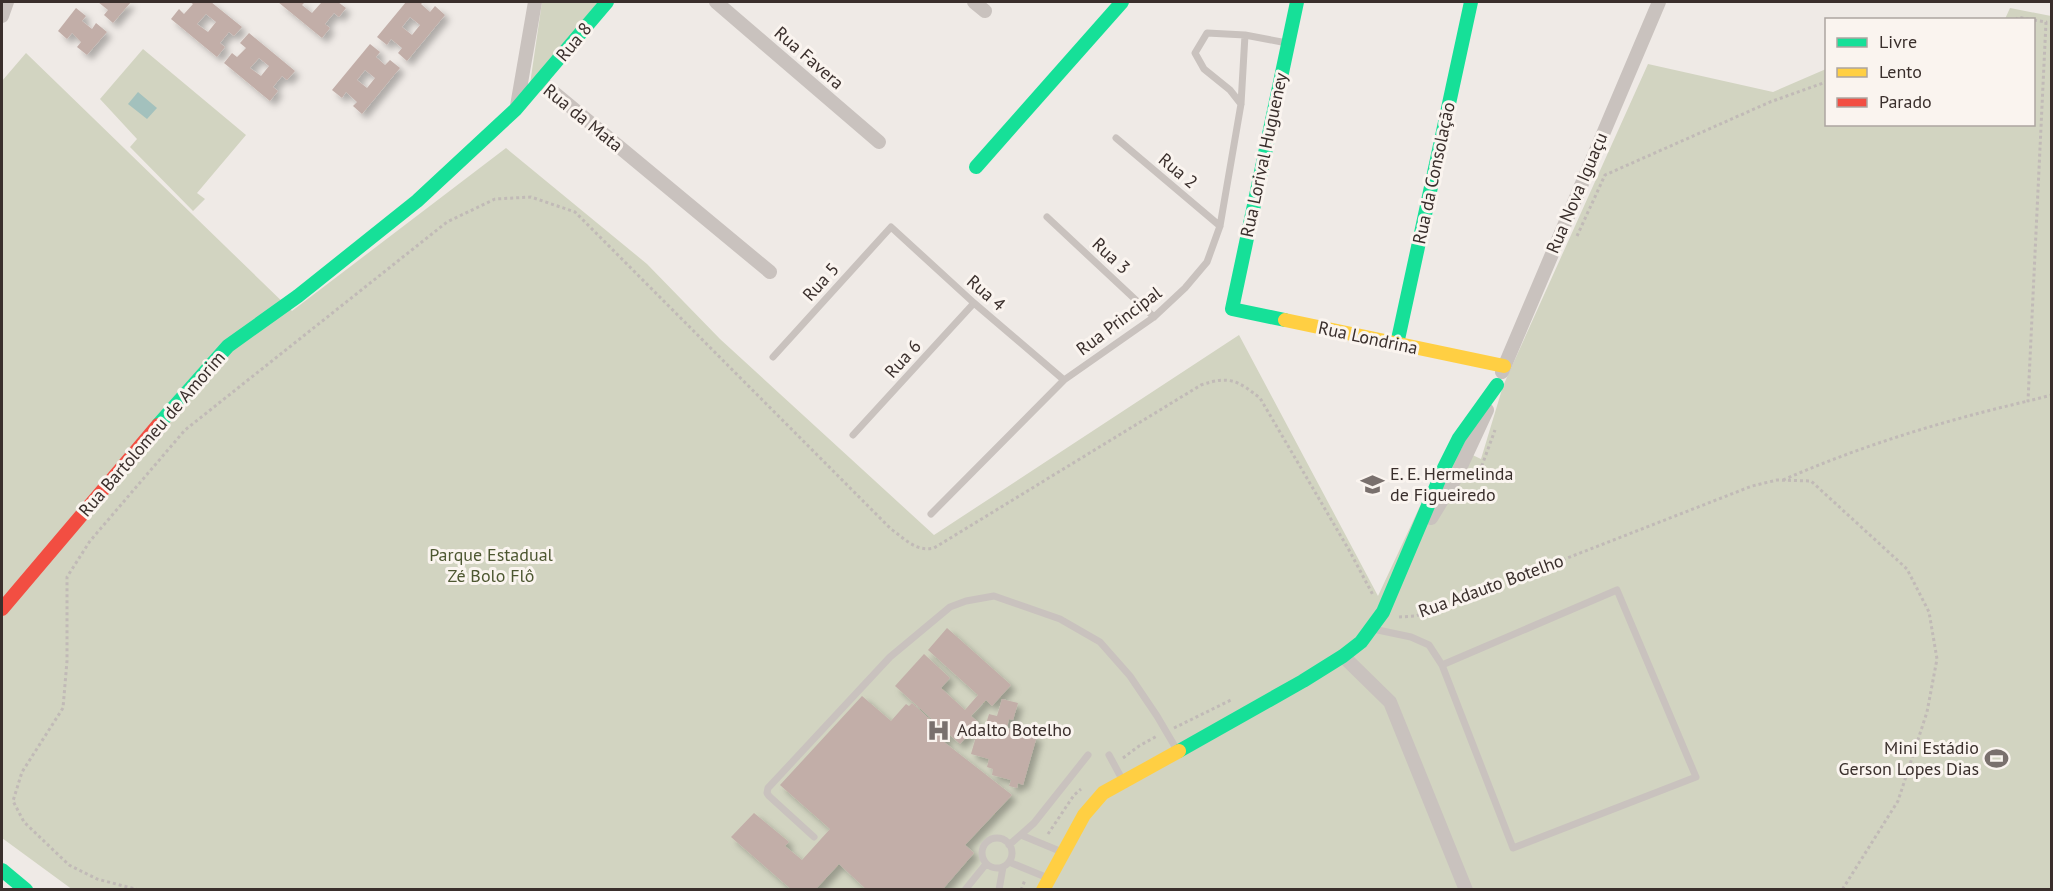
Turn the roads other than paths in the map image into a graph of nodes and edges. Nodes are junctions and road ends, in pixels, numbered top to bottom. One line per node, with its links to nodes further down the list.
1 (7, 2): 11 (street)
2 (535, 2): 16 (street)
3 (607, 2): 14 (street, Rua 8)
4 (716, 2): 18 (street, Rua Favera)
5 (974, 2): 10 (street)
6 (1122, 2): 19 (street)
7 (1297, 2): 13 (street, Rua Lorival Hugueney)
8 (1471, 2): 28 (street, Rua da Consolação)
9 (1659, 2): 30 (street, Rua Nova Iguaçu)
10 (985, 11)
11 (2, 16)
12 (1245, 35): 13 (lane); 15 (lane, Rua Principal); 15 (lane)
13 (1287, 43): 26 (street, Rua Lorival Hugueney)
14 (541, 82): 16 (street, Rua da Mata); 24 (street, Rua da Mata)
15 (1241, 104): 21 (lane, Rua Principal)
16 (516, 108): 23 (street, Rua da Mata)
17 (1116, 138): 21 (lane, Rua 2)
18 (879, 142)
19 (976, 167)
20 (1047, 217): 27 (lane, Rua 3)
21 (1220, 226): 27 (lane, Rua Principal)
22 (891, 227): 25 (lane, Rua 4); 29 (lane, Rua 5)
23 (377, 234): 34 (street, Rua Bartolomeu de Amorim)
24 (770, 272)
25 (974, 303): 31 (lane, Rua 4); 32 (lane, Rua 6)
26 (1232, 309): 28 (street, Rua Londrina)
27 (1154, 316): 31 (lane, Rua Principal)
28 (1397, 344): 30 (street, Rua Londrina)
29 (773, 357)
30 (1504, 366): 35 (street, Rua Nova Iguaçu)
31 (1064, 380): 33 (lane, Rua Principal)
32 (854, 435)
33 (931, 514)
34 (2, 609)
35 (1372, 629): 36 (street); 37 (lane)
36 (1343, 656): 38 (street); 53 (street)
37 (1442, 665): 37 (lane)
38 (1179, 752): 41 (street); 43 (lane)
39 (1089, 755): 42 (lane)
40 (1109, 756): 41 (lane)
41 (1123, 781): 45 (street)
42 (1021, 835): 44 (lane); 45 (lane)
43 (814, 837)
44 (1009, 845): 46 (lane); 47 (lane)
45 (1062, 852): 49 (street)
46 (986, 864): 47 (lane); 51 (lane)
47 (1006, 865): 49 (lane); 52 (lane)
48 (2, 870): 50 (street)
49 (1045, 884)
50 (26, 890)
51 (965, 890)
52 (999, 890)
53 (1466, 890)

